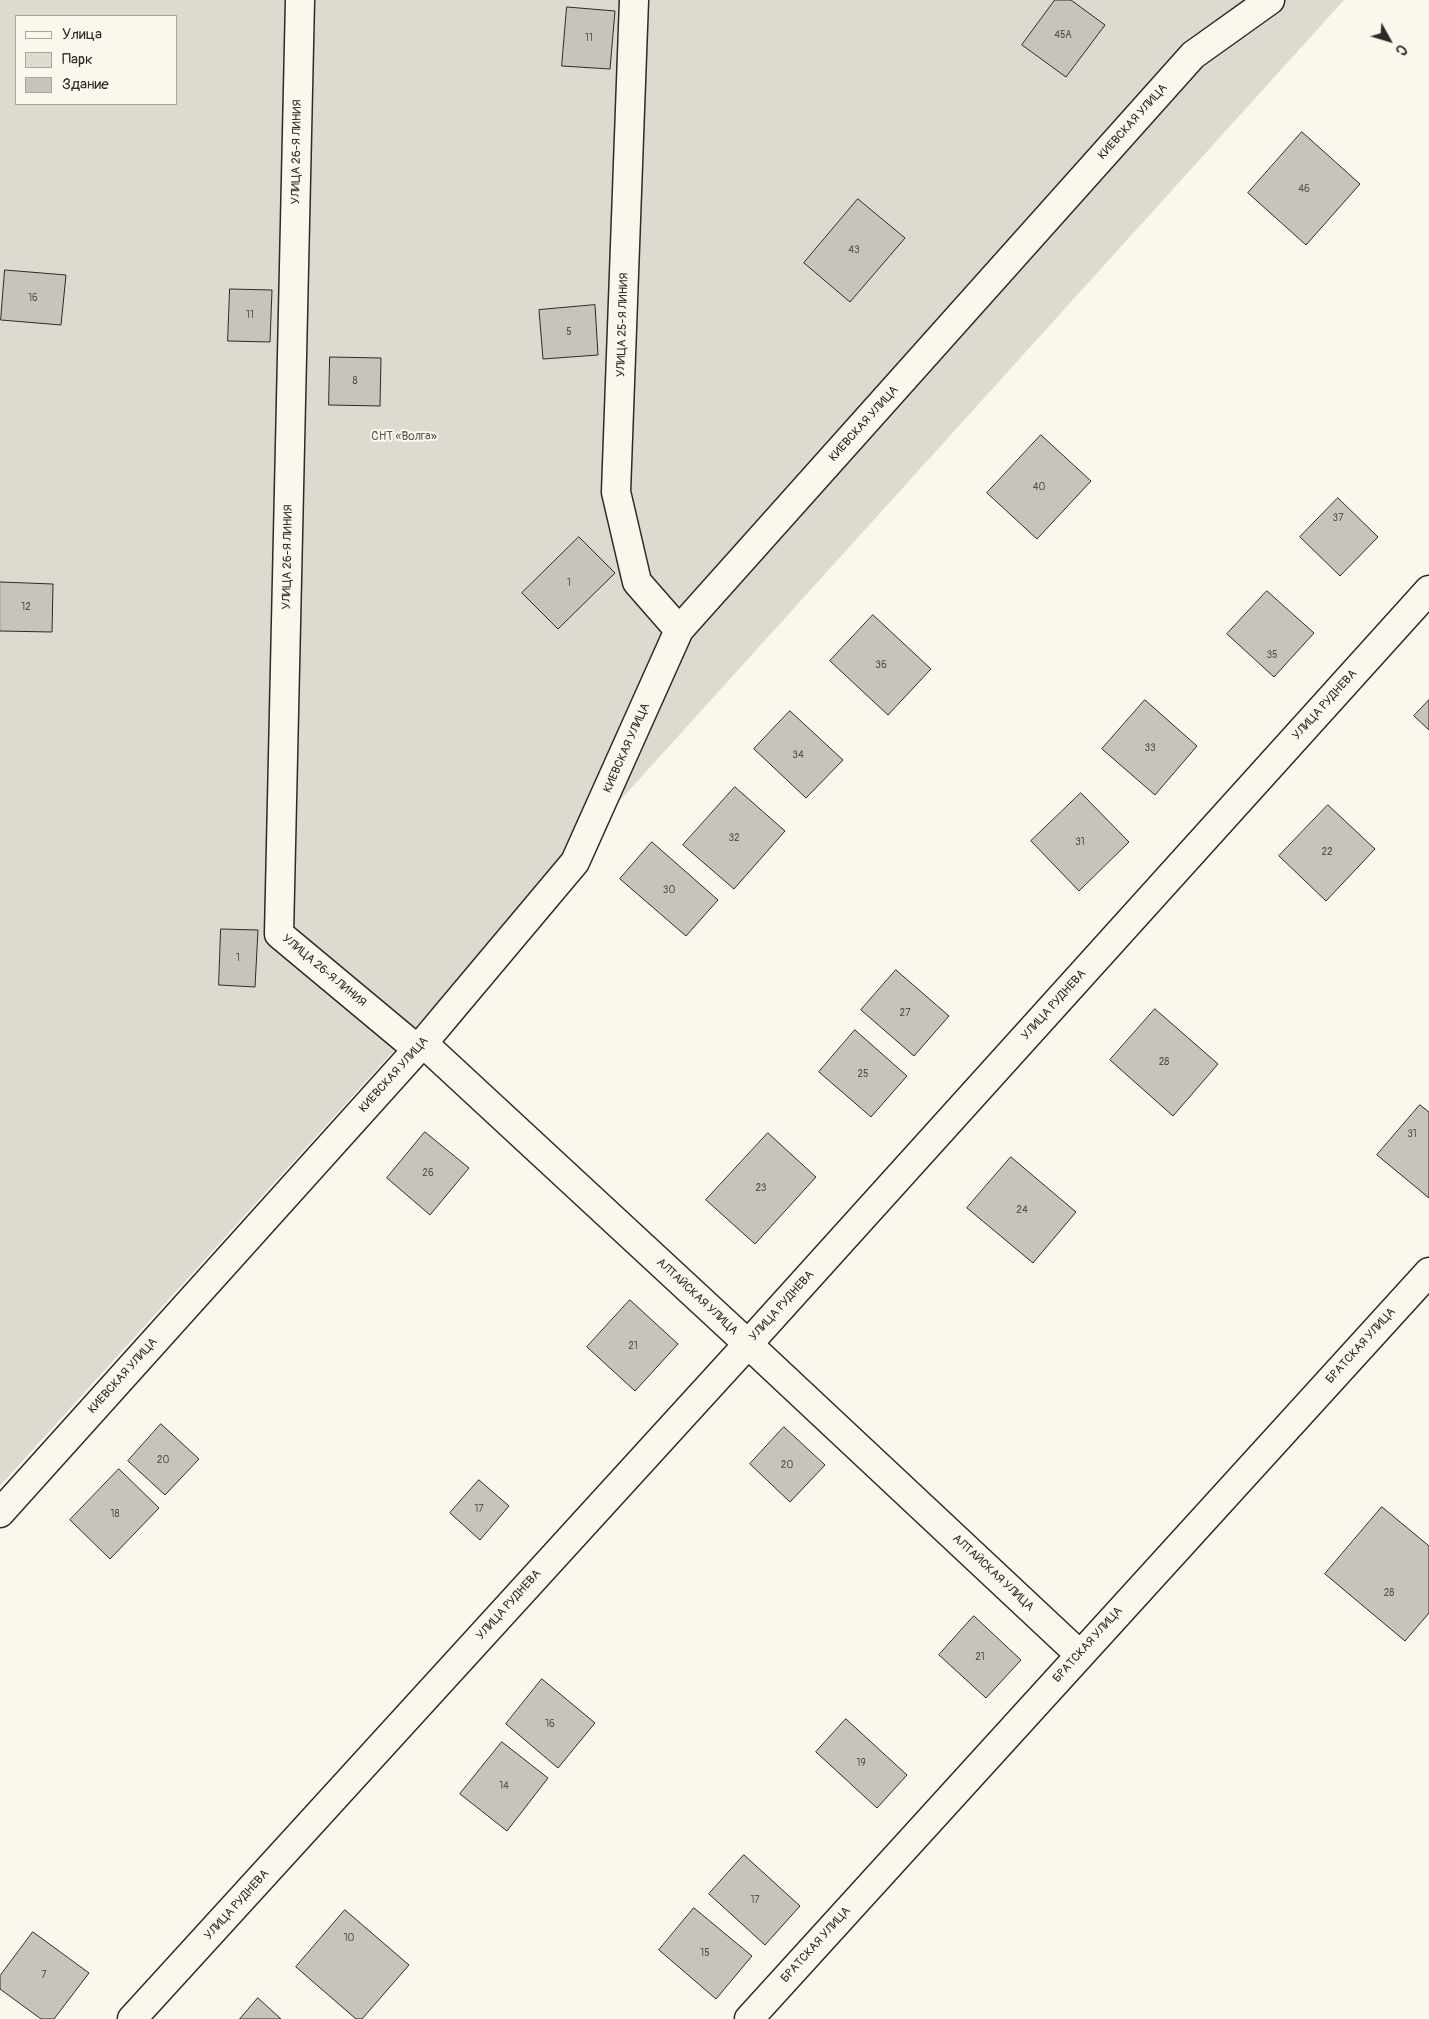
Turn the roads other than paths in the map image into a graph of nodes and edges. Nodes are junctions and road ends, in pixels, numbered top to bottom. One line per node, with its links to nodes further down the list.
1 (300, 0): 6 (street, УЛИЦА 26-Я ЛИНИЯ)
2 (634, 0): 5 (street, УЛИЦА 25-Я ЛИНИЯ)
3 (1270, 0): 5 (street, КИЕВСКАЯ УЛИЦА)
4 (1429, 590): 8 (street, УЛИЦА РУДНЕВА)
5 (679, 630): 6 (street, КИЕВСКАЯ УЛИЦА)
6 (420, 1046): 8 (street, АЛТАЙСКАЯ УЛИЦА); 9 (street, КИЕВСКАЯ УЛИЦА)
7 (1429, 1272): 10 (street, БРАТСКАЯ УЛИЦА)
8 (748, 1344): 10 (street, АЛТАЙСКАЯ УЛИЦА); 11 (street, УЛИЦА РУДНЕВА)
9 (0, 1513)
10 (1079, 1654): 12 (street, БРАТСКАЯ УЛИЦА)
11 (132, 2019)
12 (749, 2019)

